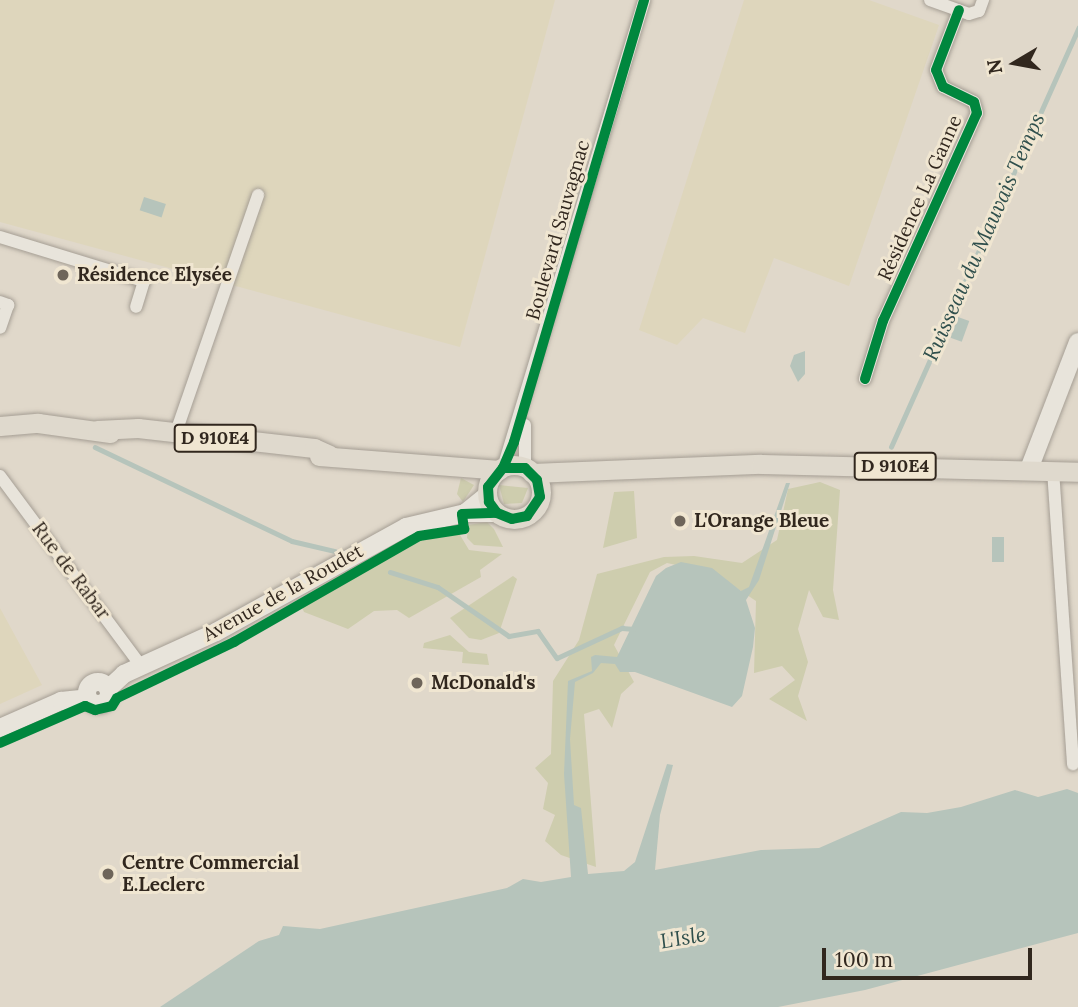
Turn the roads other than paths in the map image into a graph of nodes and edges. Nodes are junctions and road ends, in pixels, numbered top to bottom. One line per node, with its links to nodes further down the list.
1 (644, 0): 12 (street, Boulevard Sauvagnac)
2 (930, 0): 4 (street)
3 (983, 0): 4 (street)
4 (960, 10): 11 (street, Résidence La Ganne)
5 (258, 195): 16 (street)
6 (0, 237): 8 (street)
7 (0, 302): 9 (street)
8 (136, 307)
9 (0, 328)
10 (1078, 342): 18 (street)
11 (865, 379)
12 (526, 400): 20 (street, Boulevard Sauvagnac); 23 (street, Boulevard Sauvagnac)
13 (0, 413): 14 (main road, D 910E4)
14 (38, 423): 15 (main road, D 910E4); 16 (main road, D 910E4)
15 (0, 426)
16 (175, 435): 23 (main road, D 910E4)
17 (652, 469): 18 (main road, D 910E4); 20 (main road, D 910E4); 24 (main road, D 910E4)
18 (1029, 469): 19 (main road, D 910E4)
19 (1053, 470): 21 (main road, D 910E4); 29 (street)
20 (529, 471): 23 (main road); 24 (main road)
21 (1078, 472)
22 (0, 476): 27 (street, Rue de Rabar)
23 (494, 480): 25 (street, Avenue de la Roudet); 26 (main road)
24 (540, 497): 26 (main road)
25 (465, 513): 26 (street, Avenue de la Roudet); 27 (street, Avenue de la Roudet)
26 (497, 513)
27 (141, 666): 28 (street, Avenue de la Roudet)
28 (0, 728)
29 (1073, 764)

